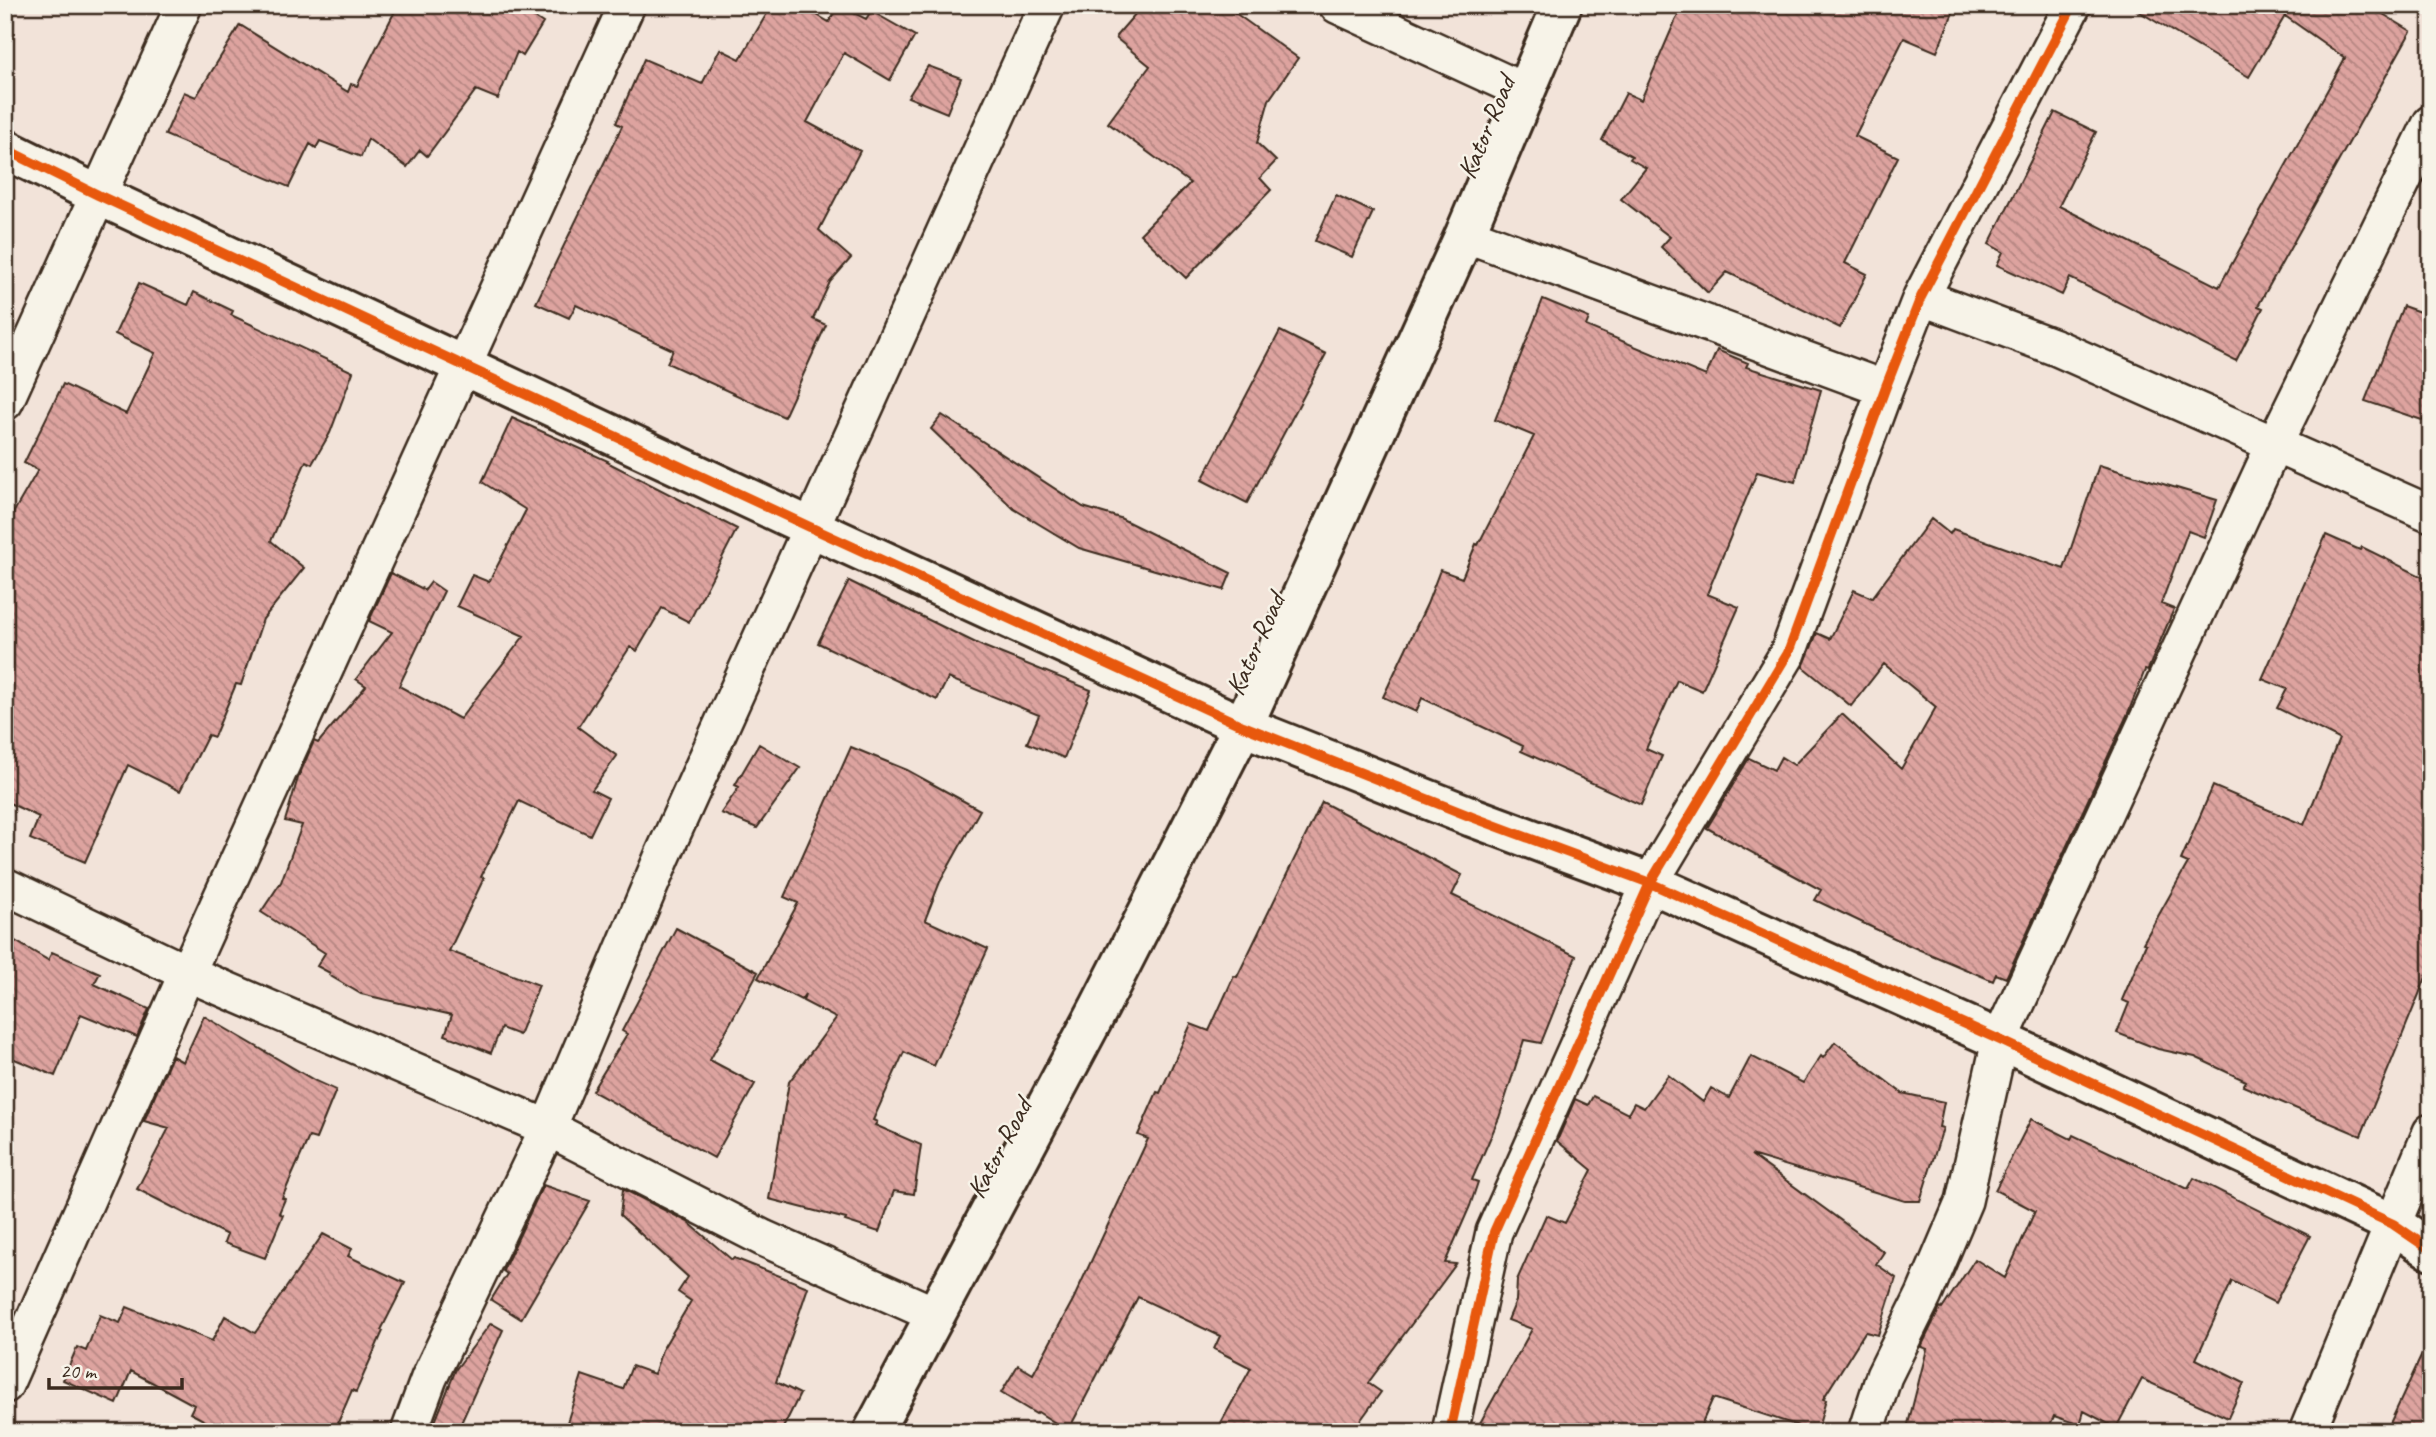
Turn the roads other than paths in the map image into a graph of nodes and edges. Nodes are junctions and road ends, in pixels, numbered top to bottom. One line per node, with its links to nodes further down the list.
1 (184, 5): 10 (street)
2 (627, 5): 13 (street)
3 (1047, 5): 18 (street)
4 (1338, 5): 7 (street)
5 (1562, 5): 7 (street, Kator Road)
6 (2073, 5): 12 (street)
7 (1525, 92): 11 (street, Kator Road)
8 (2431, 123): 16 (street)
9 (5, 149): 10 (street)
10 (97, 195): 13 (street); 15 (street)
11 (1465, 234): 14 (street); 19 (street, Kator Road)
12 (1921, 297): 14 (street); 16 (street)
13 (465, 365): 18 (street); 22 (street)
14 (1885, 389): 20 (street)
15 (5, 402)
16 (2274, 445): 17 (street); 23 (street)
17 (2431, 514)
18 (811, 528): 19 (street); 24 (street)
19 (1243, 726): 20 (street); 28 (street, Kator Road)
20 (1650, 883): 23 (street); 32 (street)
21 (5, 886): 22 (street)
22 (187, 973): 24 (street); 29 (street)
23 (2000, 1040): 26 (street); 33 (street)
24 (548, 1128): 28 (street); 30 (street)
25 (2431, 1132): 26 (street)
26 (2393, 1224): 27 (street); 34 (street)
27 (2431, 1250)
28 (936, 1315): 31 (street, Kator Road)
29 (5, 1385)
30 (409, 1432)
31 (873, 1432)
32 (1450, 1432)
33 (1866, 1432)
34 (2307, 1432)

